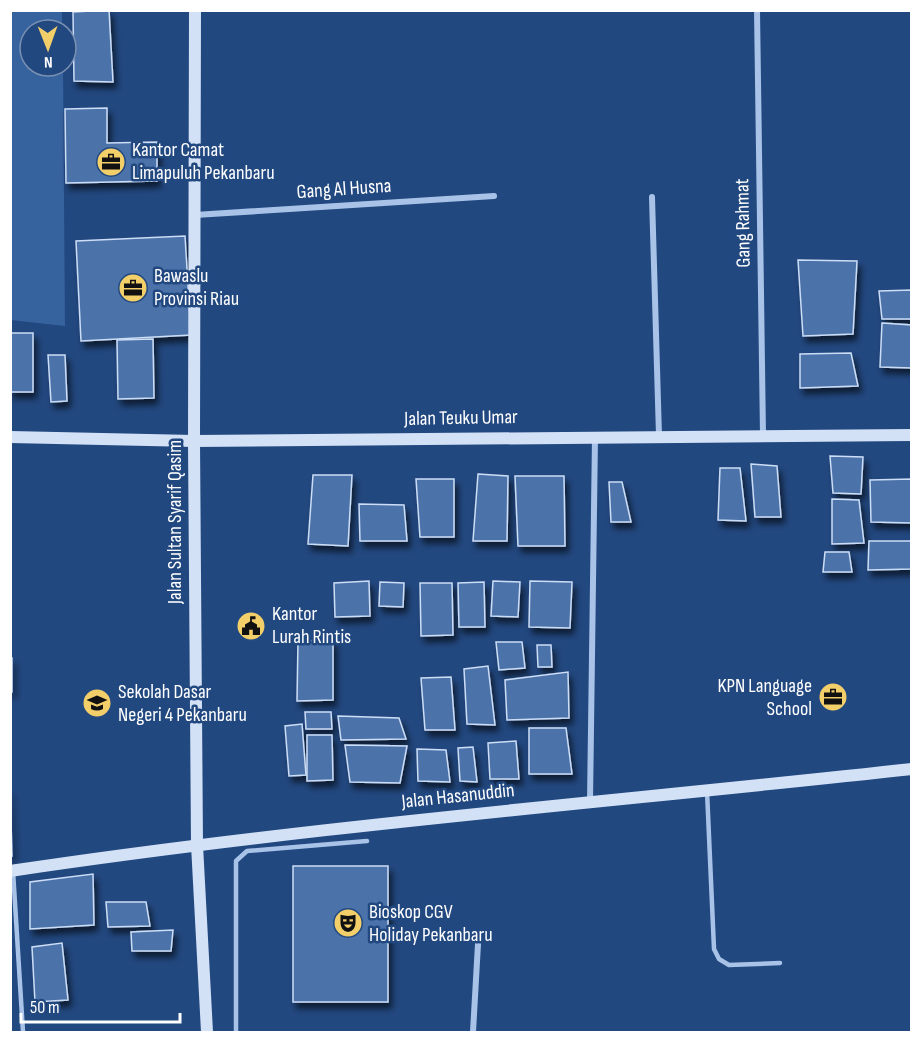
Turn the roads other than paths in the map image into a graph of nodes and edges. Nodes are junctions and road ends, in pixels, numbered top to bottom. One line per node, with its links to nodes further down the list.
1 (195, 10): 5 (street, Jalan Sultan Syarif Qasim)
2 (757, 10): 6 (street, Gang Rahmat)
3 (494, 196): 5 (street, Gang Al Husna)
4 (652, 197): 9 (street)
5 (195, 215): 11 (street, Jalan Sultan Syarif Qasim)
6 (763, 435): 7 (street, Jalan Teuku Umar); 9 (street, Jalan Teuku Umar)
7 (912, 435)
8 (595, 436): 9 (street, Jalan Teuku Umar); 11 (street, Jalan Teuku Umar); 14 (street)
9 (659, 436)
10 (10, 437): 11 (street, Jalan Teuku Umar)
11 (194, 441): 16 (street, Jalan Sultan Syarif Qasim)
12 (912, 769): 13 (street, Jalan Hasanuddin)
13 (707, 791): 14 (street, Jalan Hasanuddin); 19 (lane)
14 (590, 801): 16 (street, Jalan Hasanuddin)
15 (367, 841): 22 (lane)
16 (197, 845): 17 (street, Jalan Hasanuddin); 21 (street, Jalan Sultan Syarif Qasim)
17 (12, 871): 20 (lane)
18 (478, 944): 23 (street)
19 (780, 963)
20 (22, 1032)
21 (207, 1032)
22 (236, 1032)
23 (473, 1032)

